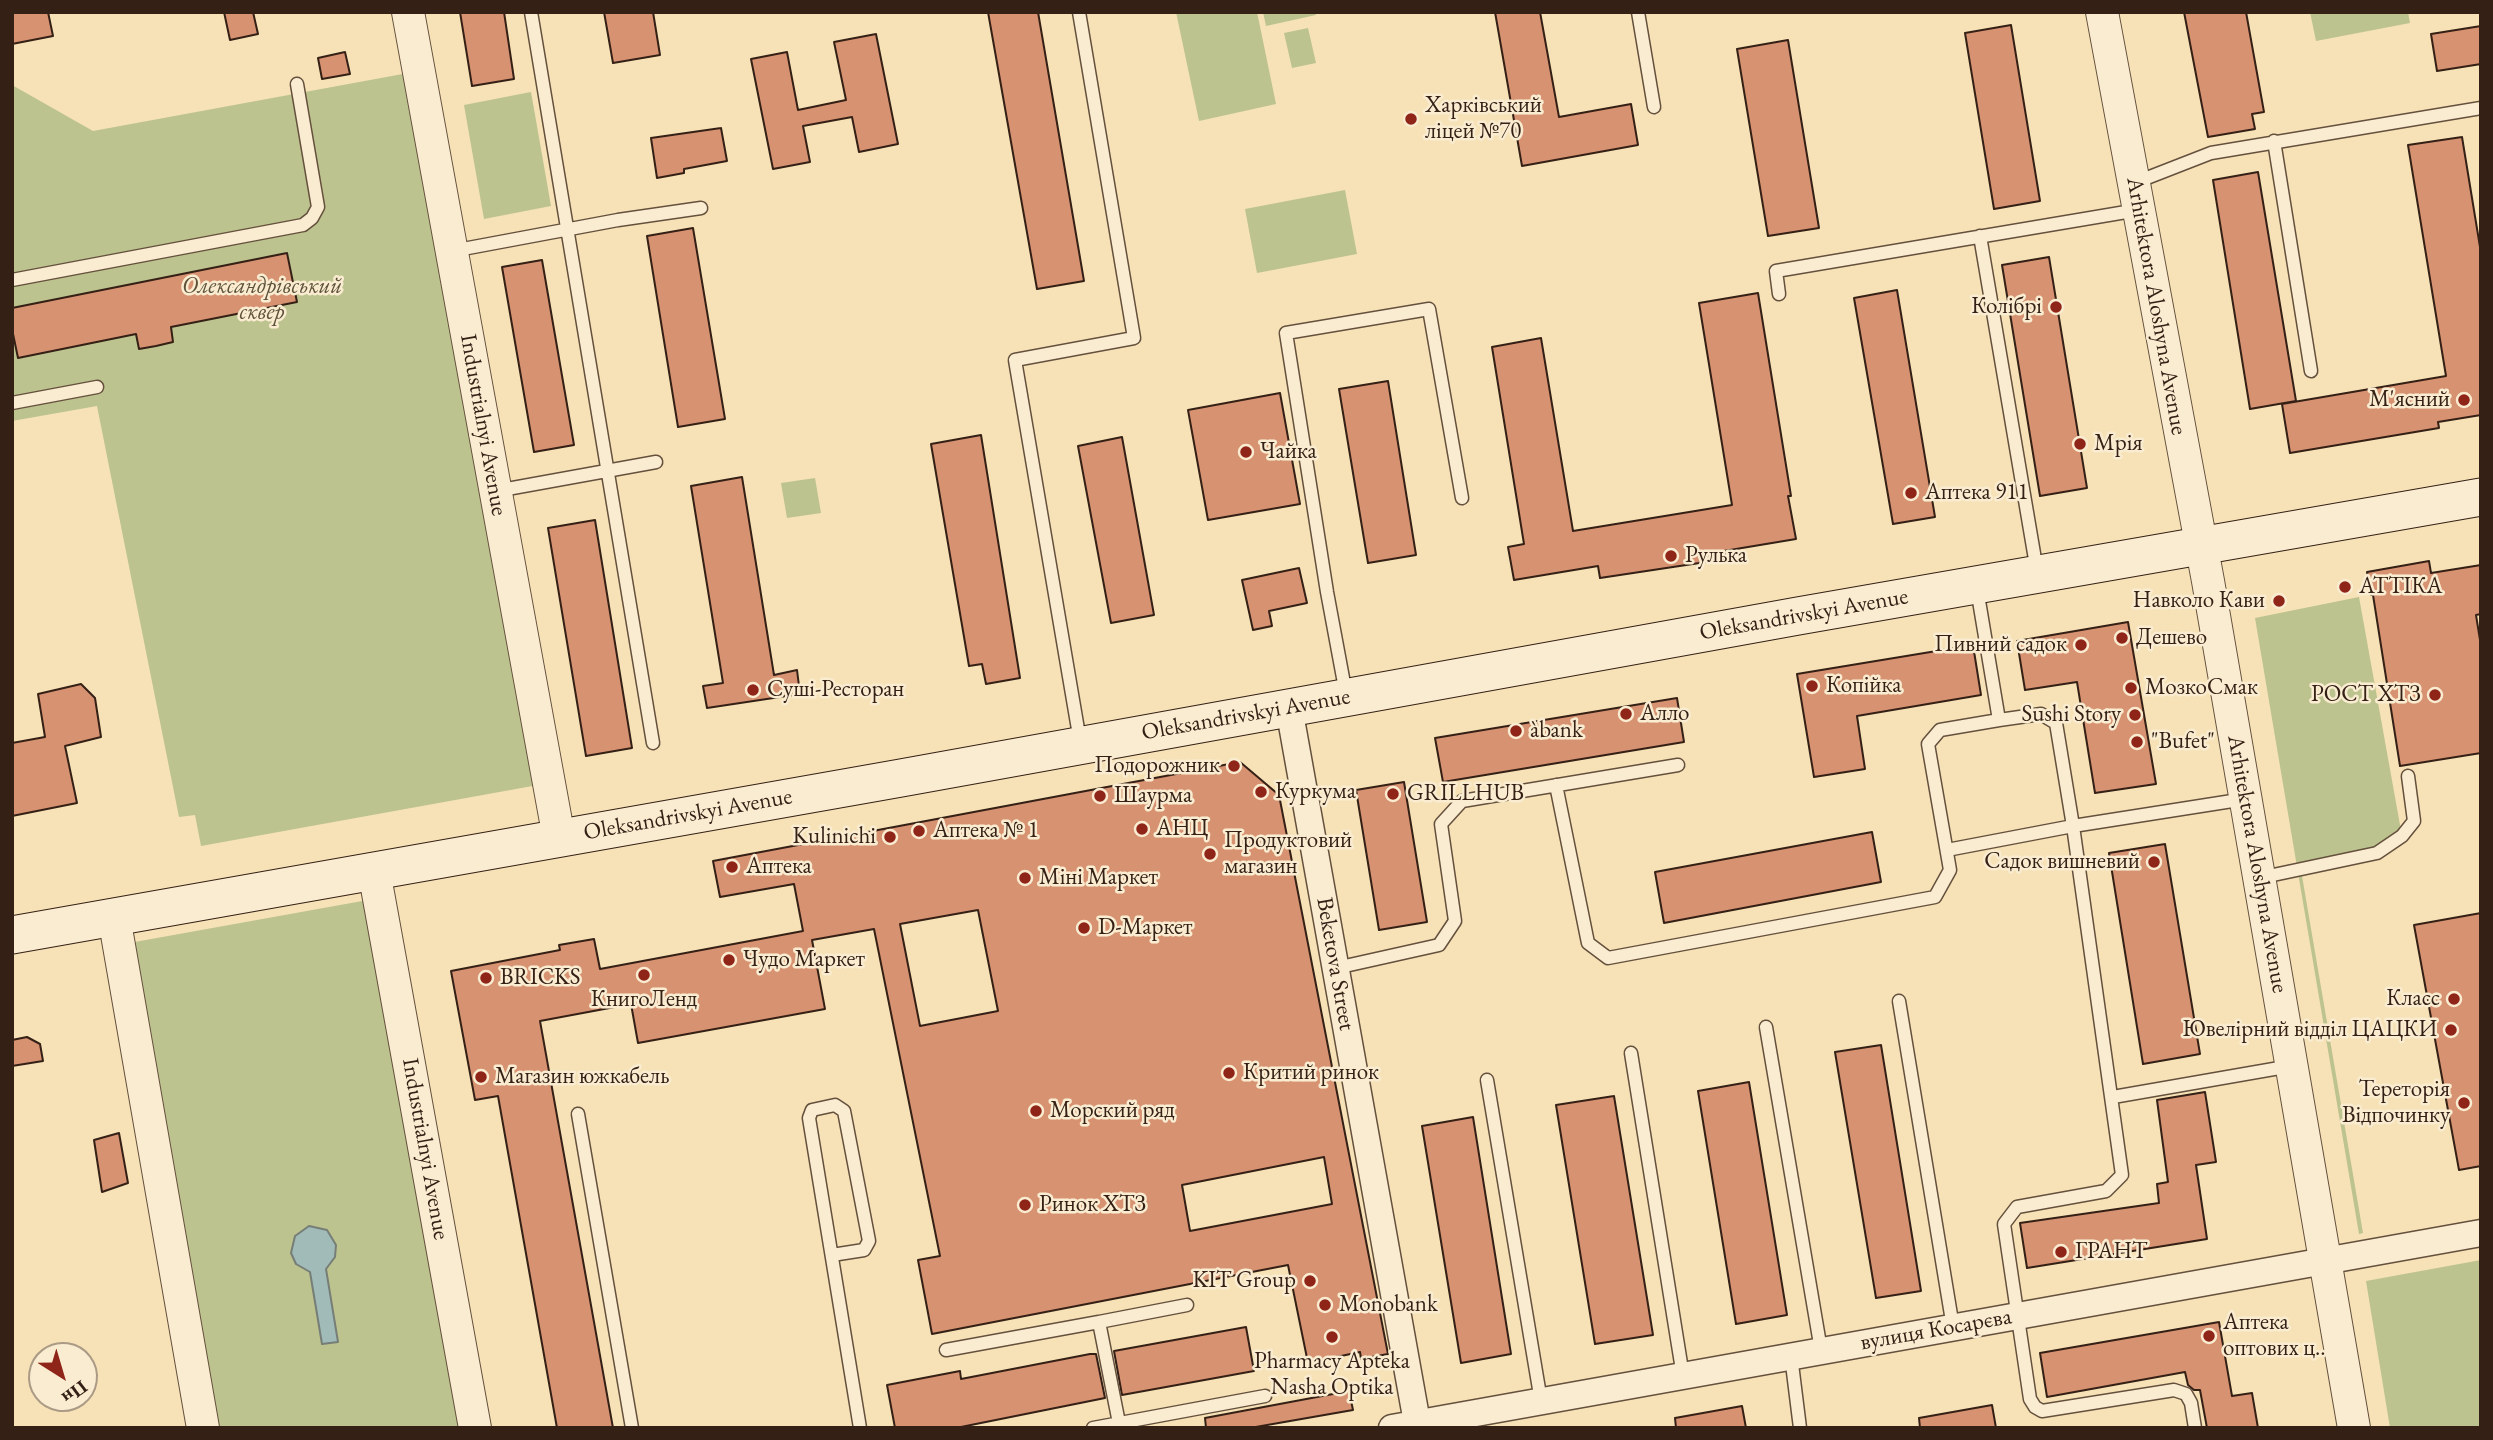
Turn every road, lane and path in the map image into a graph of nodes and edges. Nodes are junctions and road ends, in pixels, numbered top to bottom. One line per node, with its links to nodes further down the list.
1 (408, 12): 14 (street, Industrialnyi Avenue)
2 (531, 12): 12 (lane)
3 (1079, 12): 32 (lane)
4 (1638, 12): 7 (lane)
5 (2102, 12): 10 (street, Arhitektora Aloshyna Avenue)
6 (297, 84): 15 (lane)
7 (1654, 107)
8 (2481, 108): 9 (lane)
9 (2274, 141): 10 (lane); 17 (lane)
10 (2136, 197): 13 (lane); 25 (street, Arhitektora Aloshyna Avenue)
11 (701, 208): 12 (lane)
12 (566, 229): 14 (lane); 21 (lane)
13 (1980, 236): 16 (lane); 26 (lane)
14 (452, 251): 22 (street, Industrialnyi Avenue)
15 (12, 280)
16 (1779, 294)
17 (2311, 371)
18 (97, 387): 19 (lane)
19 (12, 403)
20 (656, 462): 21 (lane)
21 (607, 471): 22 (lane); 31 (lane)
22 (495, 491): 38 (street, Industrialnyi Avenue)
23 (2481, 496): 25 (main road, Oleksandrivskyi Avenue)
24 (1462, 498): 28 (lane)
25 (2200, 545): 26 (main road, Oleksandrivskyi Avenue); 36 (street, Arhitektora Aloshyna Avenue)
26 (2037, 574): 27 (main road, Oleksandrivskyi Avenue)
27 (1976, 585): 28 (main road, Oleksandrivskyi Avenue); 30 (lane)
28 (1346, 697): 29 (main road, Oleksandrivskyi Avenue)
29 (1289, 708): 32 (main road, Oleksandrivskyi Avenue); 44 (street, Beketova Street)
30 (1999, 720): 37 (lane); 39 (lane)
31 (653, 743)
32 (1081, 745): 38 (main road, Oleksandrivskyi Avenue)
33 (1678, 765): 35 (lane)
34 (2408, 776): 41 (lane)
35 (1556, 785): 39 (lane); 44 (lane)
36 (2245, 799): 37 (lane); 41 (street, Arhitektora Aloshyna Avenue)
37 (2073, 826): 39 (lane); 50 (lane)
38 (559, 838): 40 (main road, Oleksandrivskyi Avenue)
39 (1947, 850)
40 (374, 871): 42 (main road, Oleksandrivskyi Avenue); 68 (street, Industrialnyi Avenue)
41 (2259, 878): 48 (street, Arhitektora Aloshyna Avenue)
42 (114, 917): 43 (main road, Oleksandrivskyi Avenue); 67 (street)
43 (12, 935)
44 (1336, 968): 66 (street, Beketova Street)
45 (1899, 1001): 58 (lane)
46 (1766, 1027): 60 (lane)
47 (1631, 1053): 62 (lane)
48 (2293, 1065): 50 (lane); 54 (street, Arhitektora Aloshyna Avenue)
49 (1487, 1080): 64 (lane)
50 (2112, 1097): 56 (lane)
51 (578, 1114): 69 (lane)
52 (2481, 1233): 54 (street, вулиця Косарєва)
53 (832, 1255): 53 (lane); 70 (lane)
54 (2325, 1260): 56 (street, вулиця Косарєва); 74 (street, Arhitektora Aloshyna Avenue)
55 (1187, 1305): 57 (lane)
56 (2018, 1316): 58 (street, вулиця Косарєва); 73 (lane)
57 (1099, 1322): 59 (lane); 65 (lane)
58 (1952, 1327): 60 (street, вулиця Косарєва)
59 (946, 1350)
60 (1821, 1350): 61 (street, вулиця Косарєва)
61 (1791, 1356): 62 (street, вулиця Косарєва); 72 (lane)
62 (1683, 1376): 64 (street, вулиця Косарєва)
63 (1265, 1396): 65 (lane)
64 (1541, 1401): 66 (street, вулиця Косарєва)
65 (1119, 1423): 71 (lane)
66 (1409, 1426)
67 (203, 1428)
68 (475, 1428)
69 (632, 1428)
70 (860, 1428)
71 (1093, 1428)
72 (1800, 1428)
73 (2195, 1428)
74 (2354, 1428)

